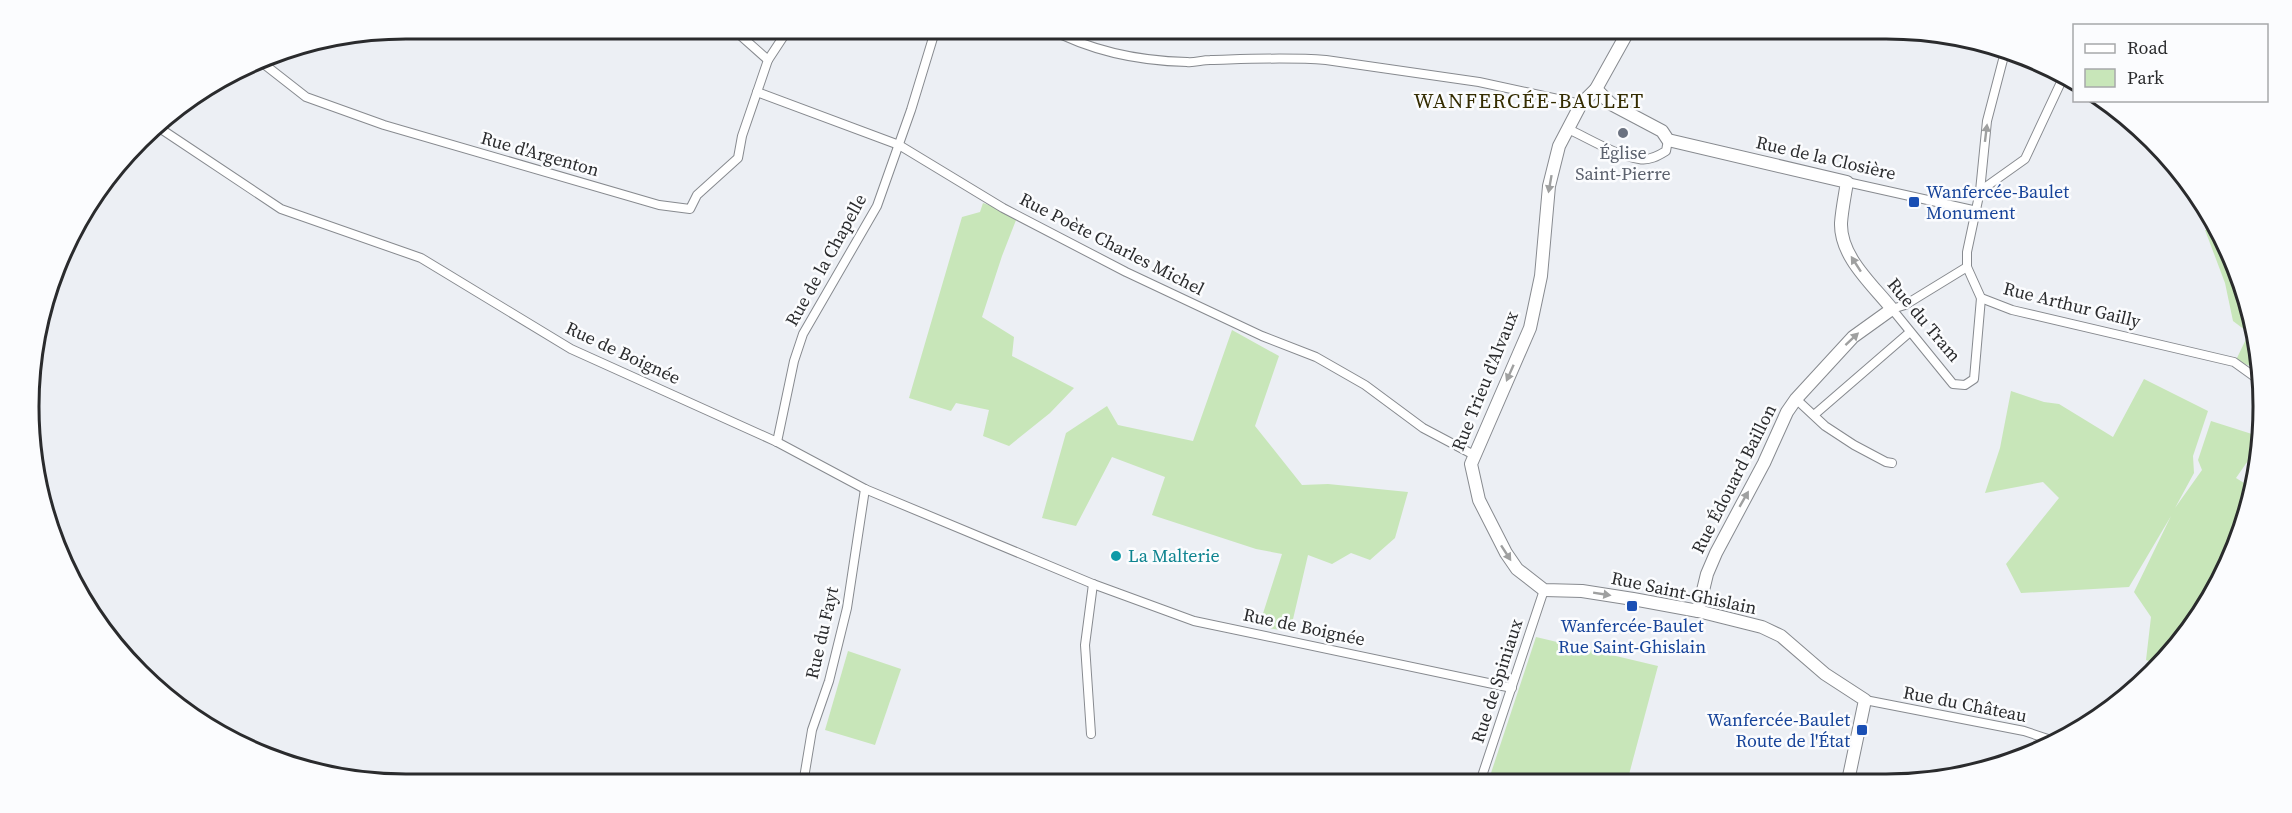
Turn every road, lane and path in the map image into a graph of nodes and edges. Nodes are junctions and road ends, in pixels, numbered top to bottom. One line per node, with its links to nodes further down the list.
1 (744, 39): 7 (street)
2 (782, 39): 7 (street)
3 (933, 39): 16 (street, Rue de la Chapelle)
4 (1071, 39): 12 (street)
5 (1623, 39): 10 (main road, Rue Trieu d'Alvaux)
6 (2003, 59): 18 (street, one-way to 6)
7 (768, 60): 11 (street)
8 (267, 67): 11 (street, Rue d'Argenton)
9 (2060, 83): 18 (street)
10 (1596, 89): 12 (main road, Rue Trieu d'Alvaux); 15 (main road, Rue de la Closière)
11 (757, 92): 16 (street, Rue Poète Charles Michel)
12 (1581, 104): 13 (main road, Rue Trieu d'Alvaux)
13 (1568, 129): 15 (street); 28 (main road, Rue Trieu d'Alvaux, one-way to 28)
14 (163, 131): 27 (street, Rue de Boignée)
15 (1668, 140): 17 (main road, Rue de la Closière)
16 (899, 145): 27 (street, Rue de la Chapelle); 28 (street, Rue Poète Charles Michel)
17 (1847, 182): 19 (street, Rue de la Closière); 22 (main road, Rue du Tram, one-way to 17)
18 (1980, 191): 19 (street)
19 (1977, 211): 20 (street)
20 (1967, 267): 21 (street, Rue Arthur Gailly); 22 (street, Rue Édouard Baillon)
21 (1981, 297): 23 (street, Rue du Tram); 24 (street, Rue Arthur Gailly)
22 (1892, 309): 23 (street, Rue du Tram); 25 (main road, Rue Édouard Baillon, one-way to 22)
23 (1910, 332): 26 (street)
24 (2251, 374)
25 (1796, 399): 26 (street, Rue Édouard Baillon); 33 (main road, Rue Édouard Baillon, one-way to 25)
26 (1814, 414): 29 (street, Rue Édouard Baillon)
27 (777, 442): 30 (street, Rue de Boignée)
28 (1474, 455): 32 (main road, Rue Trieu d'Alvaux, one-way to 32)
29 (1892, 463)
30 (865, 489): 31 (street, Rue de Boignée); 38 (street, Rue du Fayt)
31 (1093, 584): 34 (street, Rue de Boignée); 36 (street)
32 (1544, 590): 33 (main road, Rue Saint-Ghislain, one-way to 33); 34 (street, Rue de Spiniaux)
33 (1698, 610): 35 (main road, Rue Saint-Ghislain)
34 (1512, 688): 39 (street, Rue de Spiniaux)
35 (1865, 700): 37 (street, Rue du Château); 40 (main road)
36 (1091, 734)
37 (2044, 738)
38 (806, 774)
39 (1483, 774)
40 (1849, 774)

